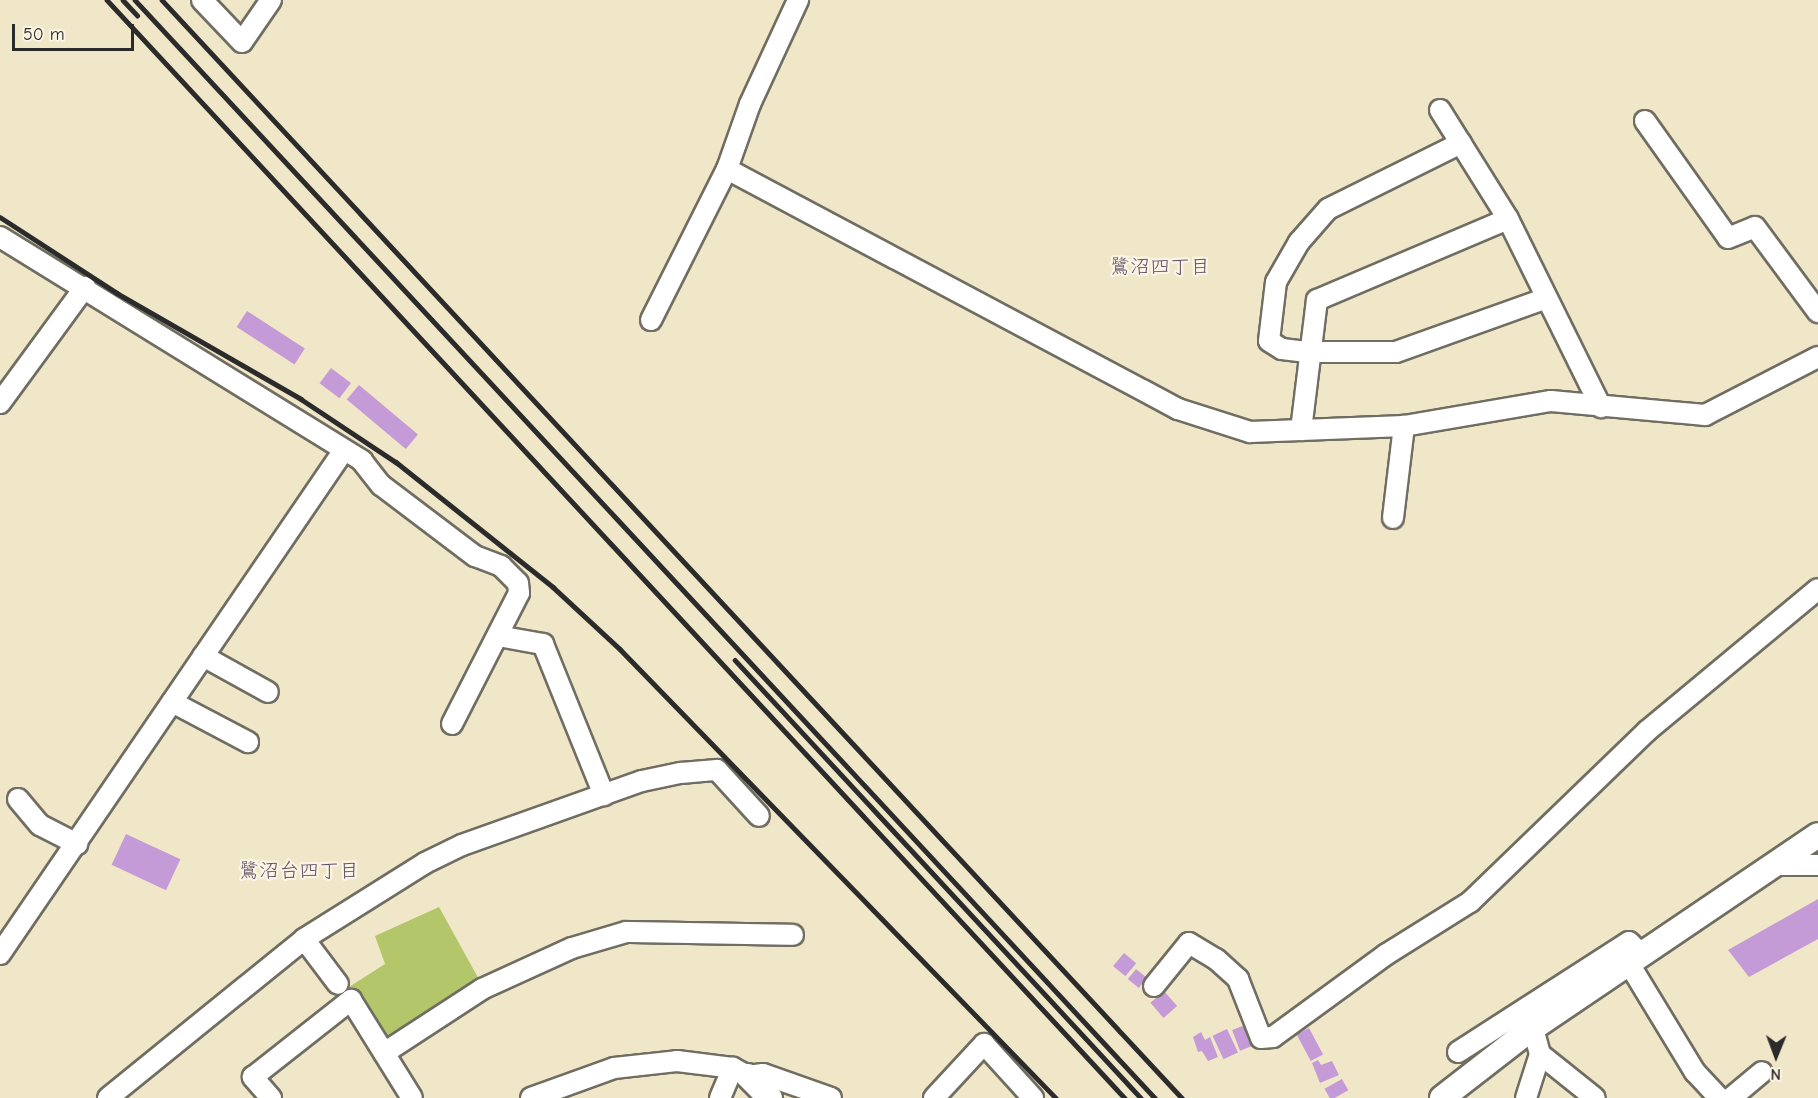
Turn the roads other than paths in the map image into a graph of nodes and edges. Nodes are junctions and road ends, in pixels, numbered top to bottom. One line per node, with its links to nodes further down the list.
1 (202, 0): 2 (street)
2 (271, 0)
3 (798, 0): 7 (street)
4 (1440, 110): 6 (street)
5 (1645, 121): 12 (street)
6 (1461, 143): 8 (street); 14 (street)
7 (727, 170): 13 (street); 19 (street)
8 (1508, 219): 11 (street); 14 (street)
9 (0, 237): 10 (street)
10 (85, 287): 16 (street); 20 (street)
11 (1547, 298): 14 (street); 17 (street)
12 (1818, 312)
13 (651, 320)
14 (1308, 352): 19 (street)
15 (1818, 357): 17 (street)
16 (0, 403)
17 (1601, 407): 18 (street)
18 (1404, 426): 19 (street); 21 (street)
19 (1301, 430)
20 (344, 450): 23 (street); 24 (street)
21 (1393, 518)
22 (1818, 590): 41 (street)
23 (498, 636): 27 (street); 29 (street)
24 (203, 656): 25 (street); 26 (street)
25 (268, 692)
26 (172, 702): 28 (street); 33 (street)
27 (452, 724)
28 (248, 742)
29 (604, 795): 31 (street); 37 (street)
30 (18, 799): 33 (street)
31 (759, 816)
32 (1818, 835): 34 (street)
33 (77, 844): 38 (street)
34 (1773, 865): 35 (street); 39 (street)
35 (1818, 865)
36 (793, 935): 44 (street)
37 (303, 939): 40 (street); 49 (street)
38 (0, 954)
39 (1634, 958): 42 (street); 43 (street); 60 (street)
40 (338, 984)
41 (1154, 986)
42 (1530, 1030): 45 (street); 57 (street)
43 (1458, 1052)
44 (384, 1053): 50 (street); 51 (street)
45 (1540, 1054): 58 (street); 59 (street)
46 (740, 1072): 48 (street); 52 (street); 53 (street); 54 (street)
47 (1762, 1072): 61 (street)
48 (537, 1097)
49 (108, 1098)
50 (271, 1098)
51 (412, 1098)
52 (720, 1098)
53 (770, 1098)
54 (831, 1098)
55 (934, 1098): 56 (street)
56 (1033, 1098)
57 (1442, 1098)
58 (1526, 1098)
59 (1595, 1098)
60 (1719, 1098)
61 (1731, 1098)

